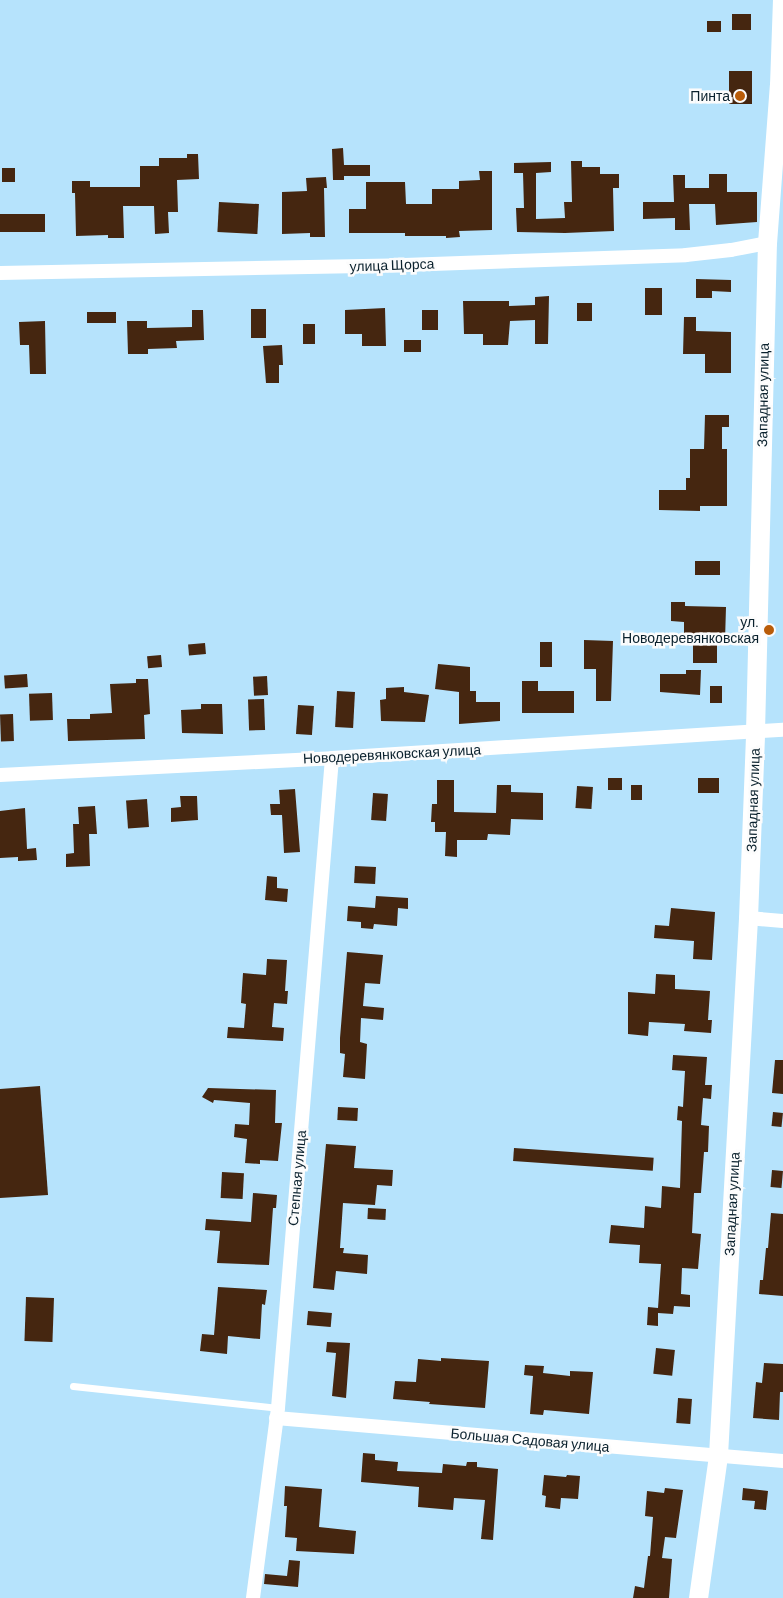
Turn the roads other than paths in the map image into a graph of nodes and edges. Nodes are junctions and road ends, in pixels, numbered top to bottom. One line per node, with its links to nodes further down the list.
1 (782, 0): 2 (main road, Западная улица)
2 (775, 241): 3 (street, улица Щорса); 5 (main road, Западная улица)
3 (0, 273)
4 (783, 730): 5 (street, Новодеревянковская улица)
5 (756, 732): 6 (street, Новодеревянковская улица); 8 (main road, Западная улица)
6 (332, 758): 7 (street, Новодеревянковская улица); 11 (street, Степная улица)
7 (0, 775)
8 (748, 918): 9 (street); 12 (main road, Западная улица)
9 (783, 921)
10 (73, 1386): 11 (lane)
11 (277, 1413): 12 (street, Большая Садовая улица); 14 (street, Степная улица)
12 (718, 1455): 13 (street, Большая Садовая улица); 15 (main road, Западная улица)
13 (783, 1461)
14 (253, 1598)
15 (698, 1598)

